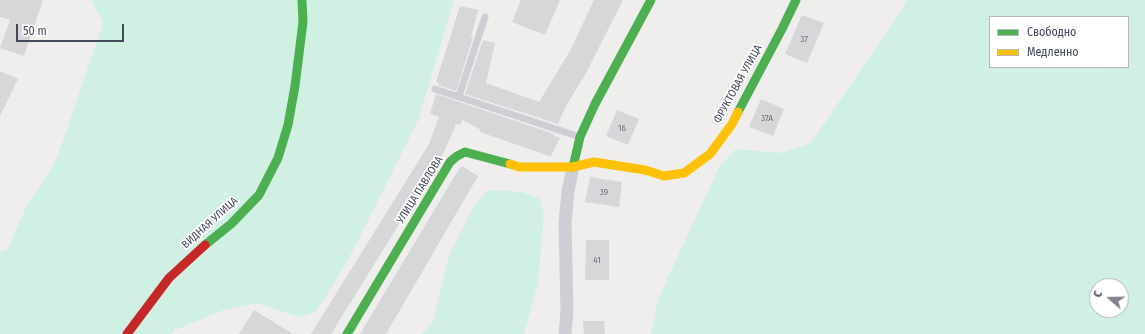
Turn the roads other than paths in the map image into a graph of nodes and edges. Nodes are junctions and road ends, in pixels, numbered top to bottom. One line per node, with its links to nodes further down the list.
1 (302, 0): 9 (street, ВИДНАЯ УЛИЦА)
2 (651, 0): 7 (street)
3 (796, 0): 8 (street, ФРУКТОВАЯ УЛИЦА)
4 (485, 17): 6 (lane)
5 (435, 89): 6 (lane)
6 (459, 96): 7 (lane)
7 (580, 137): 8 (street)
8 (573, 167): 10 (street, УЛИЦА ПАВЛОВА); 11 (street)
9 (127, 334)
10 (347, 334)
11 (565, 334)

